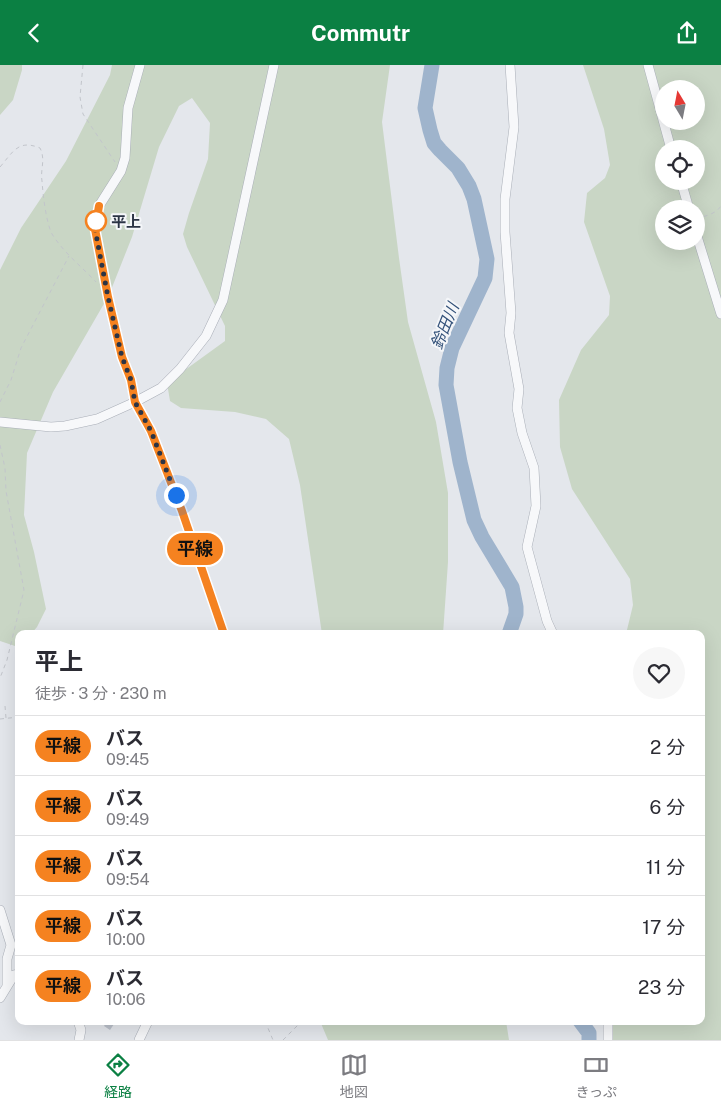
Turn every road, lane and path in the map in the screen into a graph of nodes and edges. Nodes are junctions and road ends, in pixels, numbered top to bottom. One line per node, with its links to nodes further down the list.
1 (83, 65): 8 (path)
2 (140, 65): 8 (street)
3 (274, 65): 16 (street)
4 (510, 65): 20 (street)
5 (648, 65): 6 (street)
6 (669, 140)
7 (0, 167): 12 (path)
8 (121, 171): 13 (street)
9 (721, 206): 10 (path)
10 (705, 216)
11 (701, 250): 14 (street)
12 (70, 256): 13 (path); 15 (path)
13 (108, 297): 16 (street)
14 (721, 314)
15 (0, 402)
16 (135, 402): 17 (street); 19 (street)
17 (0, 422)
18 (0, 445): 21 (path)
19 (223, 630)
20 (551, 630)
21 (0, 678)
22 (5, 706): 25 (path)
23 (15, 718): 25 (path)
24 (0, 719): 25 (path)
25 (6, 719)
26 (0, 910): 28 (street)
27 (15, 975): 28 (street)
28 (7, 985): 29 (street)
29 (0, 998)
30 (79, 1025): 35 (street)
31 (146, 1025): 36 (street)
32 (267, 1025): 37 (path)
33 (298, 1025): 38 (path)
34 (608, 1025): 39 (street)
35 (79, 1040)
36 (139, 1040)
37 (273, 1040)
38 (283, 1040)
39 (608, 1040)

